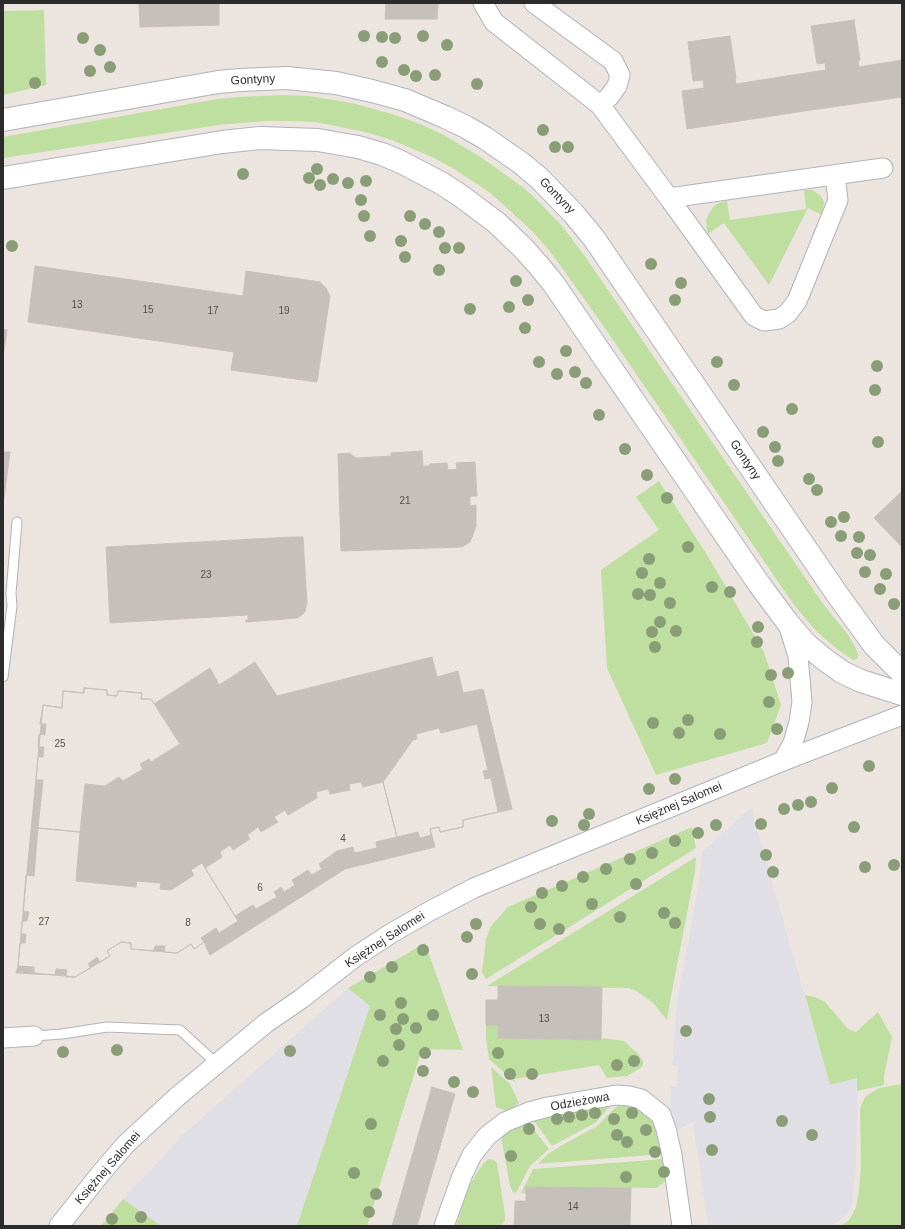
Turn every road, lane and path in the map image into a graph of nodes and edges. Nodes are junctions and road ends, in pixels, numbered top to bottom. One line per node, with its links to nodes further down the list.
1 (483, 3): 3 (street)
2 (534, 3): 3 (street)
3 (600, 105): 8 (street)
4 (3, 120): 11 (street, Gontyny)
5 (883, 168): 6 (street)
6 (835, 175): 8 (street); 8 (street)
7 (3, 178): 10 (street)
8 (669, 198)
9 (17, 522): 12 (lane)
10 (788, 623): 13 (street); 15 (street)
11 (902, 673)
12 (3, 677)
13 (902, 694)
14 (902, 715): 15 (street, Księżnej Salomei)
15 (783, 761): 18 (street, Księżnej Salomei)
16 (34, 1036): 17 (street); 18 (lane)
17 (3, 1038)
18 (217, 1064): 19 (street, Księżnej Salomei)
19 (59, 1226)
20 (444, 1226): 21 (street, Odzieżowa)
21 (682, 1226)

